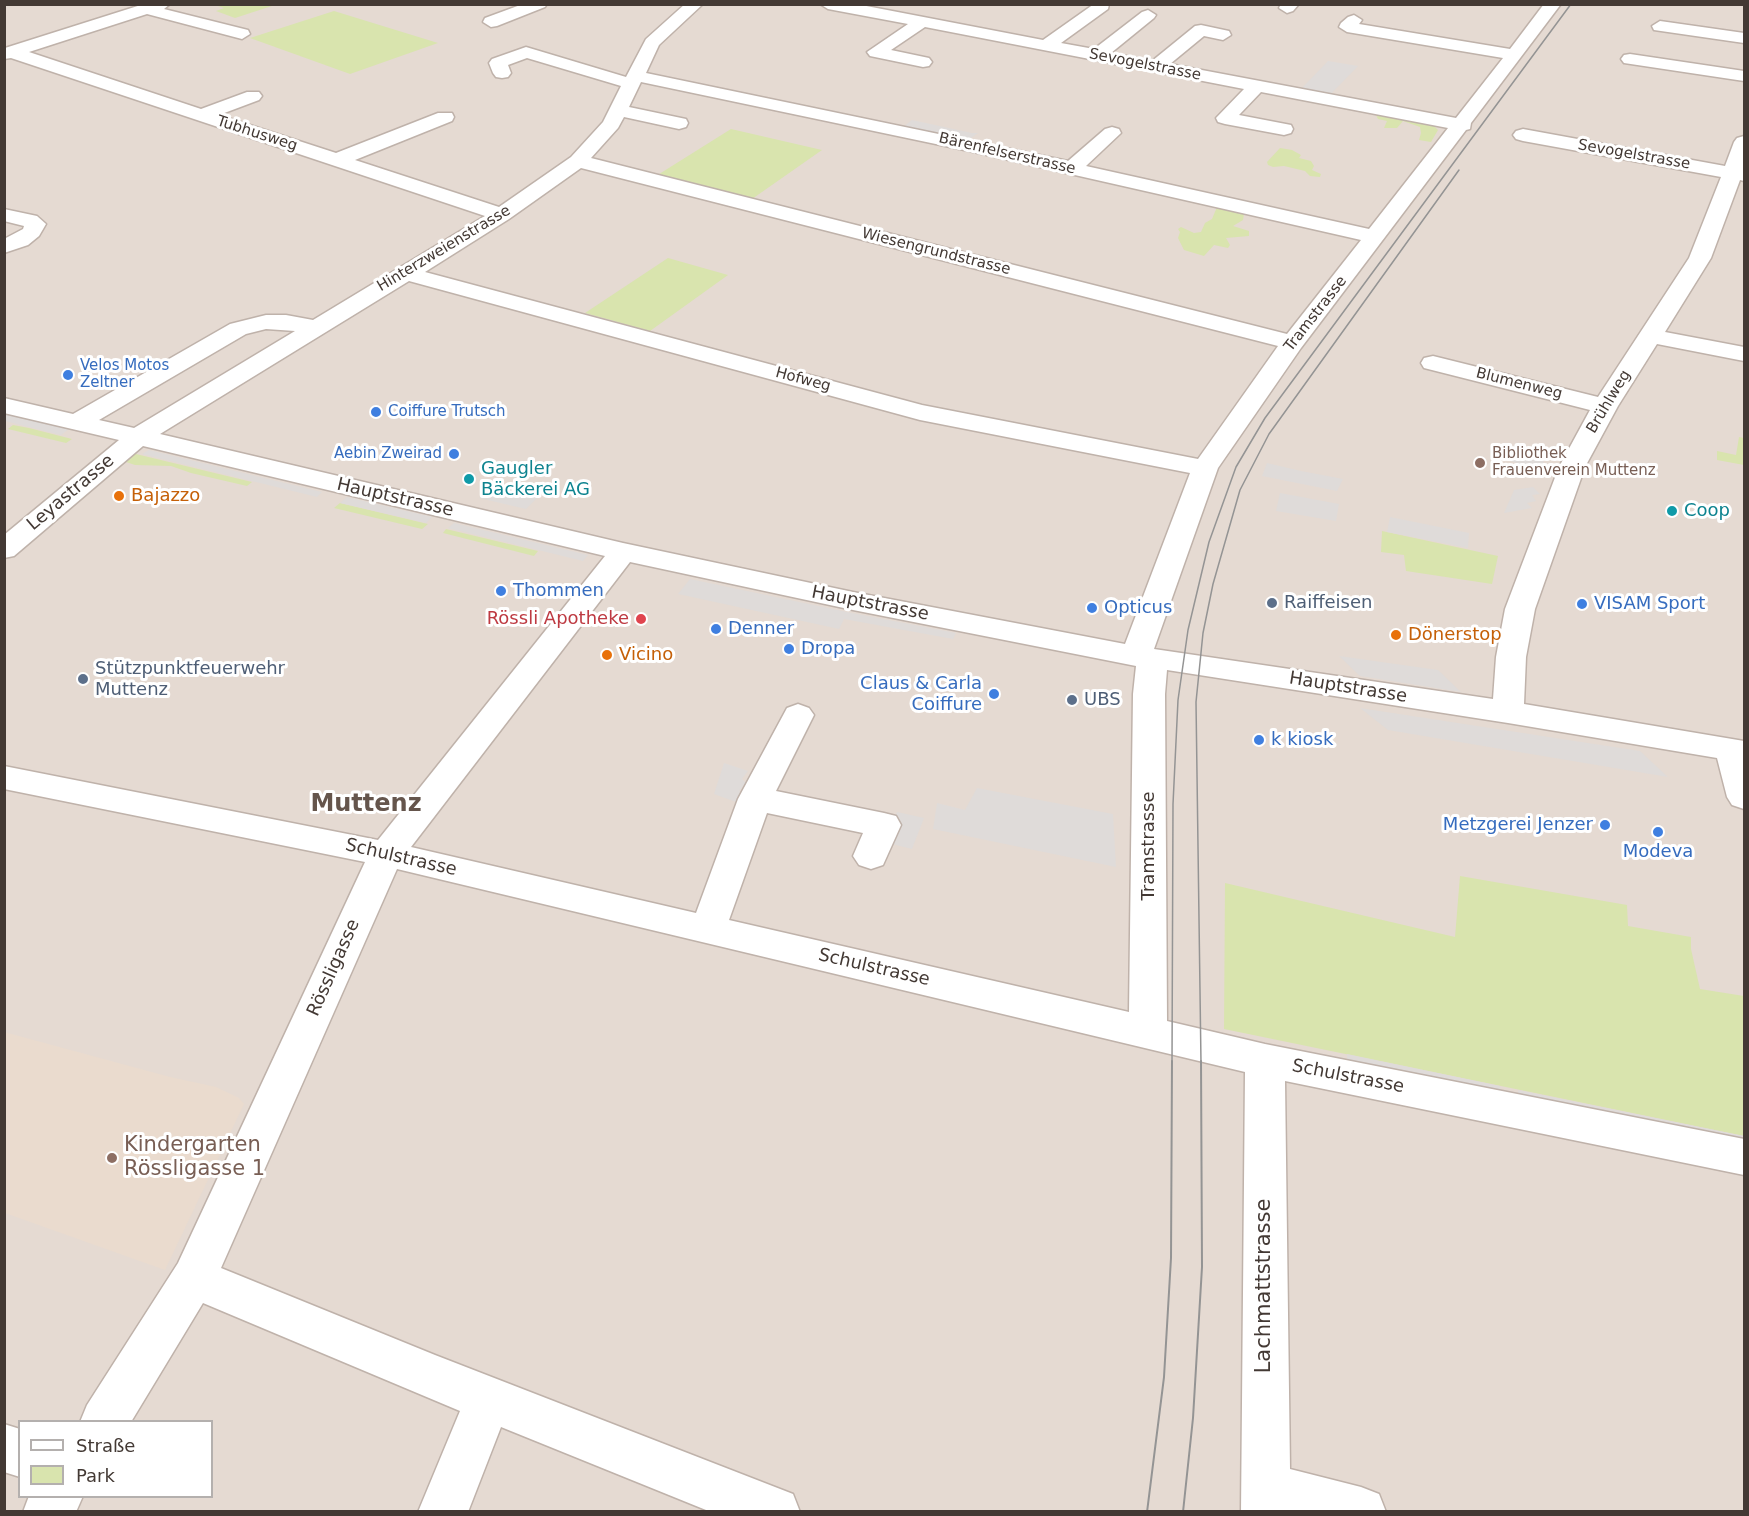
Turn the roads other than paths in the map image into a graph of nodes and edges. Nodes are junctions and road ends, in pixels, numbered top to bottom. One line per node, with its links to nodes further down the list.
1 (539, 4): 11 (street)
2 (695, 4): 26 (street, Hinterzweienstrasse)
3 (828, 4): 9 (street, Sevogelstrasse)
4 (919, 4): 9 (street)
5 (1553, 4): 19 (street, Tramstrasse)
6 (1102, 6): 17 (street)
7 (155, 7): 14 (street); 18 (street)
8 (1148, 15): 20 (street)
9 (896, 18): 12 (street, Sevogelstrasse)
10 (1354, 20): 19 (street)
11 (491, 22)
12 (921, 23): 17 (street, Sevogelstrasse); 22 (street)
13 (1660, 26): 16 (street)
14 (242, 34)
15 (1223, 35): 23 (street)
16 (1744, 38)
17 (1046, 46): 20 (street, Sevogelstrasse)
18 (8, 53): 30 (street, Tubhusweg)
19 (1515, 55): 33 (street, Tramstrasse)
20 (1096, 56): 23 (street, Sevogelstrasse)
21 (1630, 59): 25 (street)
22 (923, 62)
23 (1155, 67): 27 (street, Sevogelstrasse)
24 (502, 73): 26 (street, Bärenfelserstrasse)
25 (1744, 76)
26 (634, 80): 29 (street, Hinterzweienstrasse); 40 (street, Bärenfelserstrasse)
27 (1257, 86): 33 (street, Sevogelstrasse); 34 (street)
28 (253, 96): 30 (street)
29 (619, 110): 32 (street); 39 (street, Hinterzweienstrasse)
30 (201, 115): 38 (street, Tubhusweg)
31 (445, 117): 38 (street)
32 (679, 123)
33 (1462, 124): 44 (street, Tramstrasse)
34 (1284, 129)
35 (1112, 133): 40 (street)
36 (1523, 135): 41 (street, Sevogelstrasse)
37 (1744, 142): 41 (street, Brühlweg)
38 (336, 160): 43 (street, Tubhusweg)
39 (578, 161): 43 (street, Hinterzweienstrasse); 49 (street, Wiesengrundstrasse)
40 (1072, 168): 44 (street, Bärenfelserstrasse)
41 (1739, 174): 48 (street, Brühlweg)
42 (4, 215): 45 (street)
43 (502, 215): 46 (street, Hinterzweienstrasse)
44 (1376, 237): 49 (street, Tramstrasse)
45 (4, 247)
46 (405, 273): 47 (street, Hinterzweienstrasse); 56 (street, Hofweg)
47 (316, 328): 54 (street); 55 (street, Hinterzweienstrasse)
48 (1651, 336): 50 (street); 53 (street, Brühlweg)
49 (1293, 343): 56 (street, Tramstrasse)
50 (1744, 354)
51 (1433, 363): 53 (street, Blumenweg)
52 (4, 405): 54 (street, Hauptstrasse)
53 (1605, 406): 60 (street, Brühlweg)
54 (77, 422): 55 (street, Hauptstrasse)
55 (138, 437): 57 (street, Leyastrasse); 58 (street, Hauptstrasse)
56 (1205, 468): 59 (street, Tramstrasse)
57 (4, 550)
58 (623, 552): 59 (street, Hauptstrasse); 66 (street, Rössligasse)
59 (1145, 658): 60 (street, Hauptstrasse); 69 (street, Tramstrasse)
60 (1508, 712): 62 (street, Hauptstrasse)
61 (798, 715): 65 (street)
62 (1738, 751): 64 (street)
63 (4, 777): 66 (street, Schulstrasse)
64 (1744, 797)
65 (755, 799): 67 (street); 68 (street)
66 (386, 854): 68 (street, Schulstrasse); 72 (street, Rössligasse)
67 (871, 856)
68 (708, 929): 69 (street, Schulstrasse)
69 (1148, 1032): 70 (street, Schulstrasse)
70 (1265, 1060): 71 (street, Schulstrasse); 76 (street, Lachmattstrasse)
71 (1744, 1157)
72 (194, 1278): 73 (street); 74 (street, Rössligasse)
73 (489, 1399): 78 (street); 79 (street)
74 (106, 1420)
75 (57, 1498): 77 (street)
76 (1267, 1500): 80 (street)
77 (48, 1512)
78 (443, 1512)
79 (775, 1512)
80 (1361, 1512)

